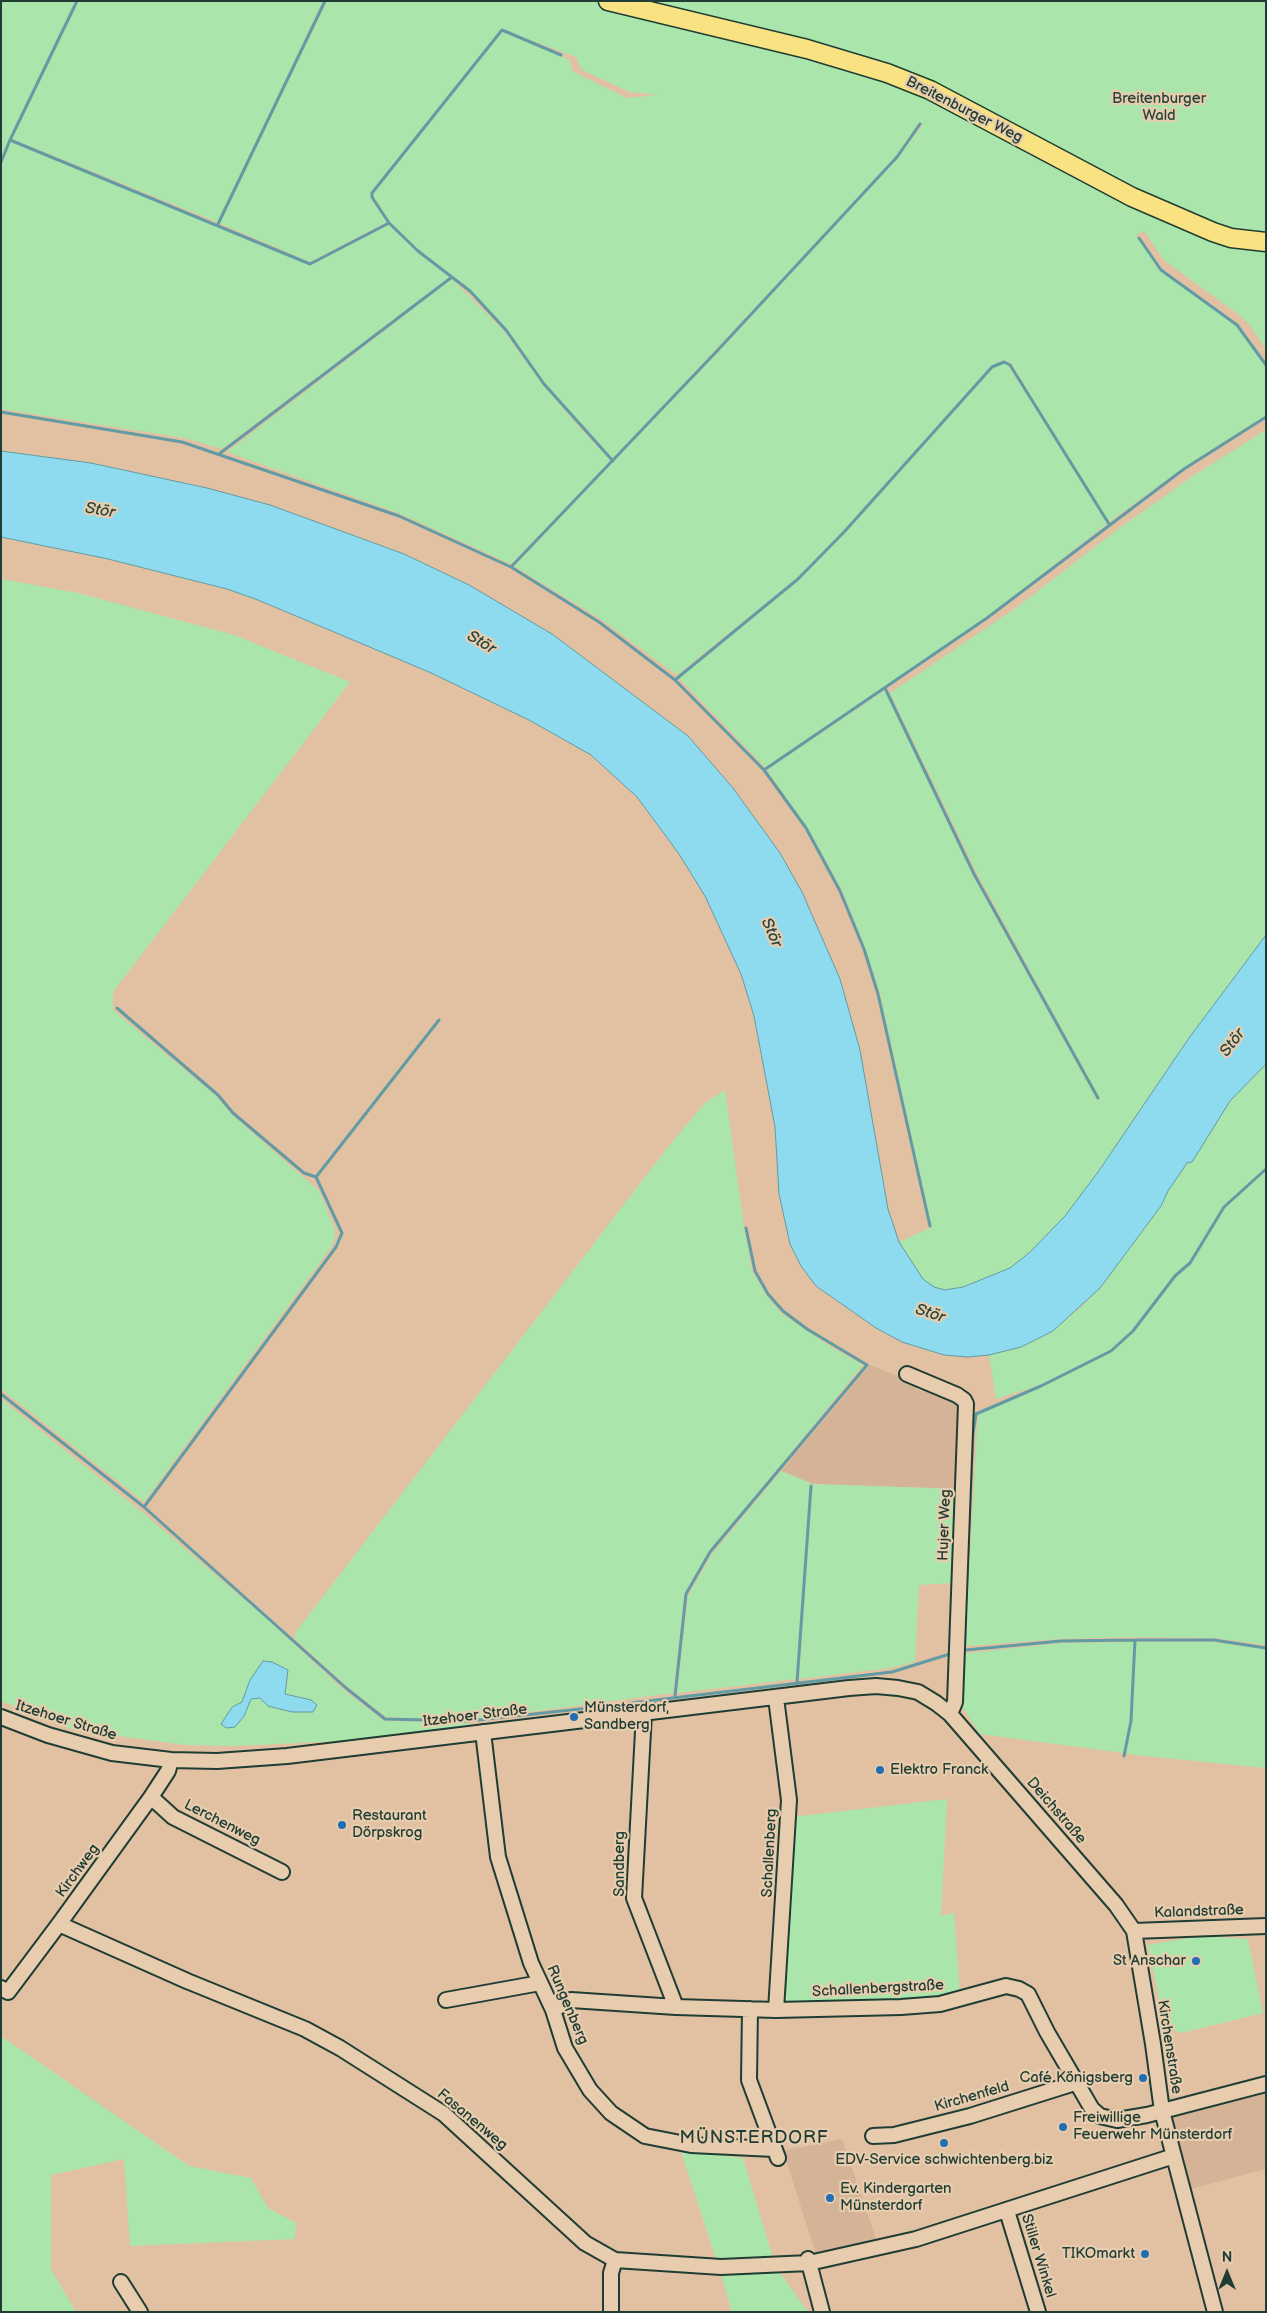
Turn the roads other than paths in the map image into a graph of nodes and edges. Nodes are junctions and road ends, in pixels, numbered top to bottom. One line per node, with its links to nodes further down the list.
1 (608, 1): 2 (main road, Breitenburger Weg)
2 (1257, 241)
3 (907, 1374): 6 (street, Hujer Weg)
4 (776, 1698): 5 (street, Itzehoer Straße); 6 (street, Itzehoer Straße); 21 (street, Schallenberg)
5 (644, 1713): 8 (street, Itzehoer Straße); 18 (street, Sandberg)
6 (950, 1714): 14 (street, Deichstraße)
7 (1, 1717): 9 (street, Itzehoer Straße)
8 (483, 1732): 9 (street, Itzehoer Straße); 15 (street, Rungenberg)
9 (171, 1760): 10 (street, Kirchweg)
10 (151, 1797): 11 (street, Lerchenweg); 12 (street, Kirchweg)
11 (282, 1872)
12 (59, 1924): 16 (street, Kirchweg); 28 (street, Fasanenweg)
13 (1266, 1926): 14 (street, Kalandstraße)
14 (1134, 1931): 24 (street, Kirchenstraße)
15 (540, 1983): 17 (street); 20 (street, Rungenberg)
16 (2, 1989)
17 (446, 2000)
18 (676, 2007): 19 (street, Schallenbergstraße); 20 (street, Schallenbergstraße)
19 (750, 2009): 20 (street, Rungenberg); 21 (street, Schallenbergstraße)
20 (553, 2010)
21 (776, 2010): 22 (street, Schallenbergstraße)
22 (1078, 2082): 24 (street, Schallenbergstraße); 25 (street, Kirchenfeld)
23 (1266, 2084): 24 (street, Schallenbergstraße)
24 (1162, 2111): 26 (street, Kirchenstraße)
25 (873, 2136)
26 (1174, 2156): 27 (street, Fasanenweg); 35 (street, Kirchenstraße)
27 (1007, 2211): 29 (street, Fasanenweg); 34 (street, Stiller Winkel)
28 (614, 2260): 29 (street, Fasanenweg); 32 (street)
29 (809, 2261): 33 (street)
30 (121, 2282): 31 (street)
31 (140, 2312)
32 (611, 2312)
33 (822, 2312)
34 (1038, 2312)
35 (1215, 2312)

